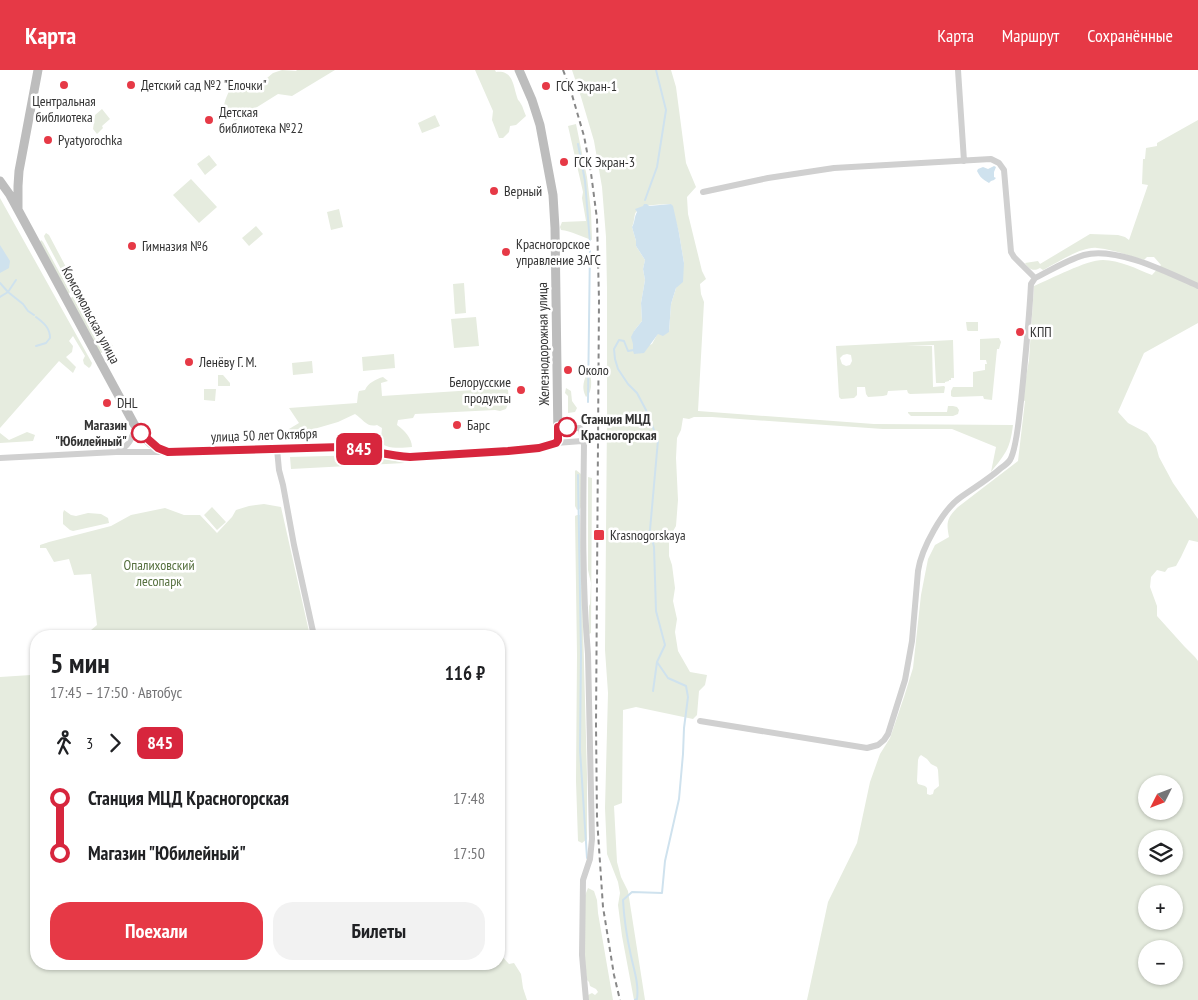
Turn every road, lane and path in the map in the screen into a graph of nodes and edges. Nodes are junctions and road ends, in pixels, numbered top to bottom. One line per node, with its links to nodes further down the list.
1 (38, 70): 5 (street)
2 (519, 70): 12 (street, Железнодорожная улица)
3 (958, 70): 4 (street)
4 (964, 161): 7 (street); 9 (street)
5 (19, 175): 6 (street); 8 (street)
6 (0, 181): 8 (street, Комсомольская улица)
7 (703, 192)
8 (18, 210): 11 (street, Комсомольская улица)
9 (1035, 278): 10 (street); 20 (street)
10 (1198, 286)
11 (136, 427): 16 (street); 17 (street, Комсомольская улица)
12 (558, 427): 13 (street); 14 (street, Железнодорожная улица)
13 (582, 442): 14 (street); 21 (street)
14 (556, 443): 15 (street, улица 50 лет Октября)
15 (277, 449): 17 (street, улица 50 лет Октября); 19 (street)
16 (116, 452): 17 (street, улица 50 лет Октября); 18 (street, улица 50 лет Октября)
17 (168, 452)
18 (0, 458)
19 (313, 630)
20 (700, 721)
21 (586, 1000)

